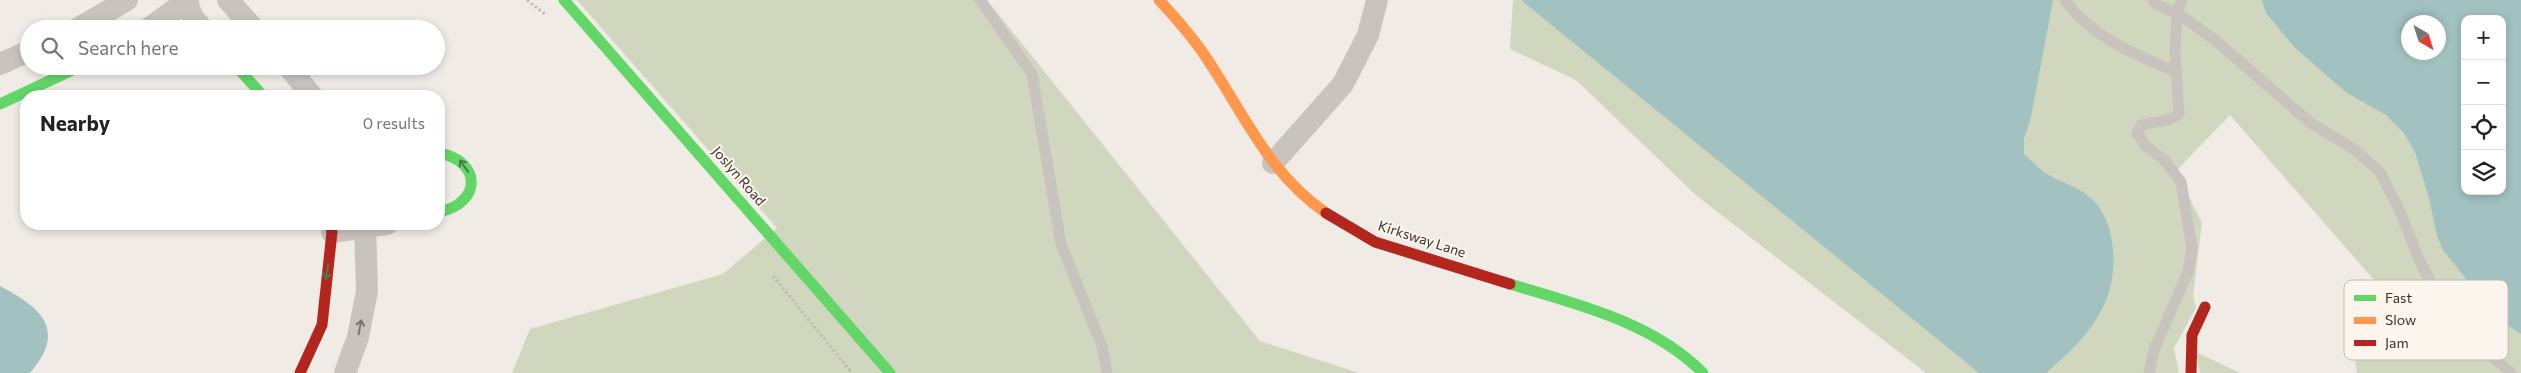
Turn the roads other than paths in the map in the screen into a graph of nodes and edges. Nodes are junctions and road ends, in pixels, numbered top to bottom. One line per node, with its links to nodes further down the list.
1 (127, 0): 12 (street)
2 (187, 0): 13 (street); 14 (street)
3 (228, 0): 15 (street)
4 (564, 0): 37 (street, Joslyn Road)
5 (980, 0): 38 (lane)
6 (1159, 0): 28 (street, Kirksway Lane)
7 (1377, 0): 28 (street)
8 (2065, 0): 18 (lane)
9 (2153, 0): 11 (lane)
10 (2182, 0): 11 (lane)
11 (2177, 13): 18 (lane); 32 (lane)
12 (93, 20)
13 (160, 20)
14 (195, 20)
15 (246, 20)
16 (20, 55): 17 (street)
17 (0, 64)
18 (2176, 72): 40 (lane)
19 (62, 75): 22 (street)
20 (244, 75): 23 (street)
21 (295, 75): 24 (street)
22 (30, 90)
23 (258, 90)
24 (307, 90)
25 (20, 95): 26 (street)
26 (0, 104)
27 (445, 153): 29 (street, one-way to 27)
28 (1273, 163): 39 (street, Kirksway Lane)
29 (445, 210)
30 (331, 230): 35 (street, one-way to 35)
31 (373, 230): 36 (street, one-way to 31)
32 (2430, 280)
33 (2205, 307): 41 (street)
34 (2496, 360): 42 (lane)
35 (300, 373)
36 (345, 373)
37 (890, 373)
38 (1107, 373)
39 (1703, 373)
40 (2149, 373)
41 (2191, 373)
42 (2511, 373)

